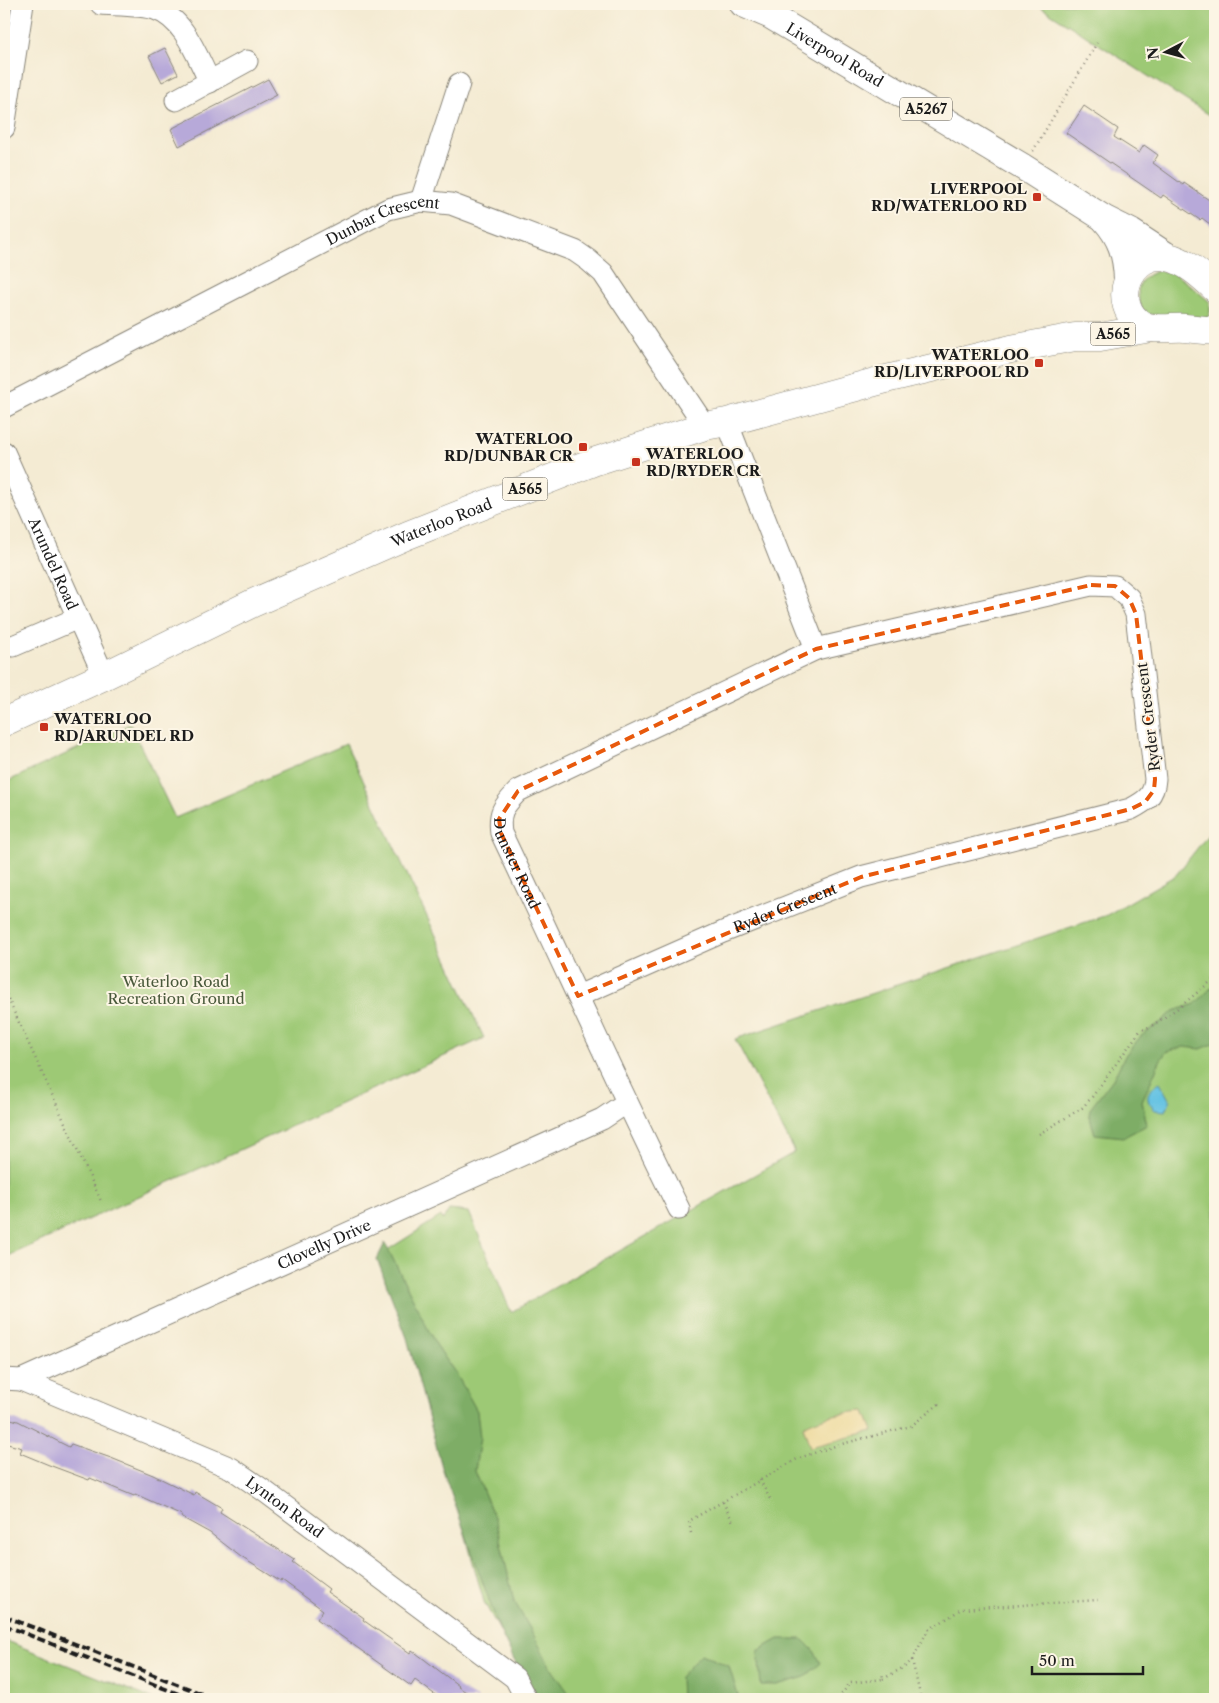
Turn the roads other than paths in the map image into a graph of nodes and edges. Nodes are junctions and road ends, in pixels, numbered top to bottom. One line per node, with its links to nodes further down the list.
1 (23, 4): 8 (street)
2 (101, 4): 5 (street)
3 (743, 4): 10 (main road, Liverpool Road / A5267)
4 (247, 62): 5 (street)
5 (210, 82): 7 (street)
6 (459, 84): 9 (street)
7 (176, 100)
8 (4, 128)
9 (421, 201): 17 (street, Dunbar Crescent); 18 (street, Dunbar Crescent)
10 (1105, 219): 11 (main road, Liverpool Road / A5267); 13 (main road, Liverpool Road / A5267)
11 (1169, 257): 12 (highway); 13 (highway, A565)
12 (1210, 282)
13 (1126, 286): 14 (highway, A565); 16 (highway, Waterloo Road / A565)
14 (1152, 328): 15 (highway, A565); 16 (highway, Waterloo Road / A565)
15 (1213, 328)
16 (1075, 337): 18 (highway, Waterloo Road / A565)
17 (4, 407)
18 (716, 424): 22 (street); 23 (highway, Waterloo Road / A565)
19 (4, 452): 20 (street, Arundel Road)
20 (78, 618): 21 (street); 23 (street, Arundel Road)
21 (13, 646)
22 (816, 649): 25 (street, Dunster Road); 25 (street, Ryder Crescent)
23 (104, 676): 24 (highway, Waterloo Road / A565)
24 (4, 722)
25 (578, 996): 26 (street, Dunster Road)
26 (626, 1103): 27 (street, Dunster Road); 28 (street, Clovelly Drive)
27 (678, 1210)
28 (12, 1380): 29 (street, Lynton Road)
29 (526, 1699)

